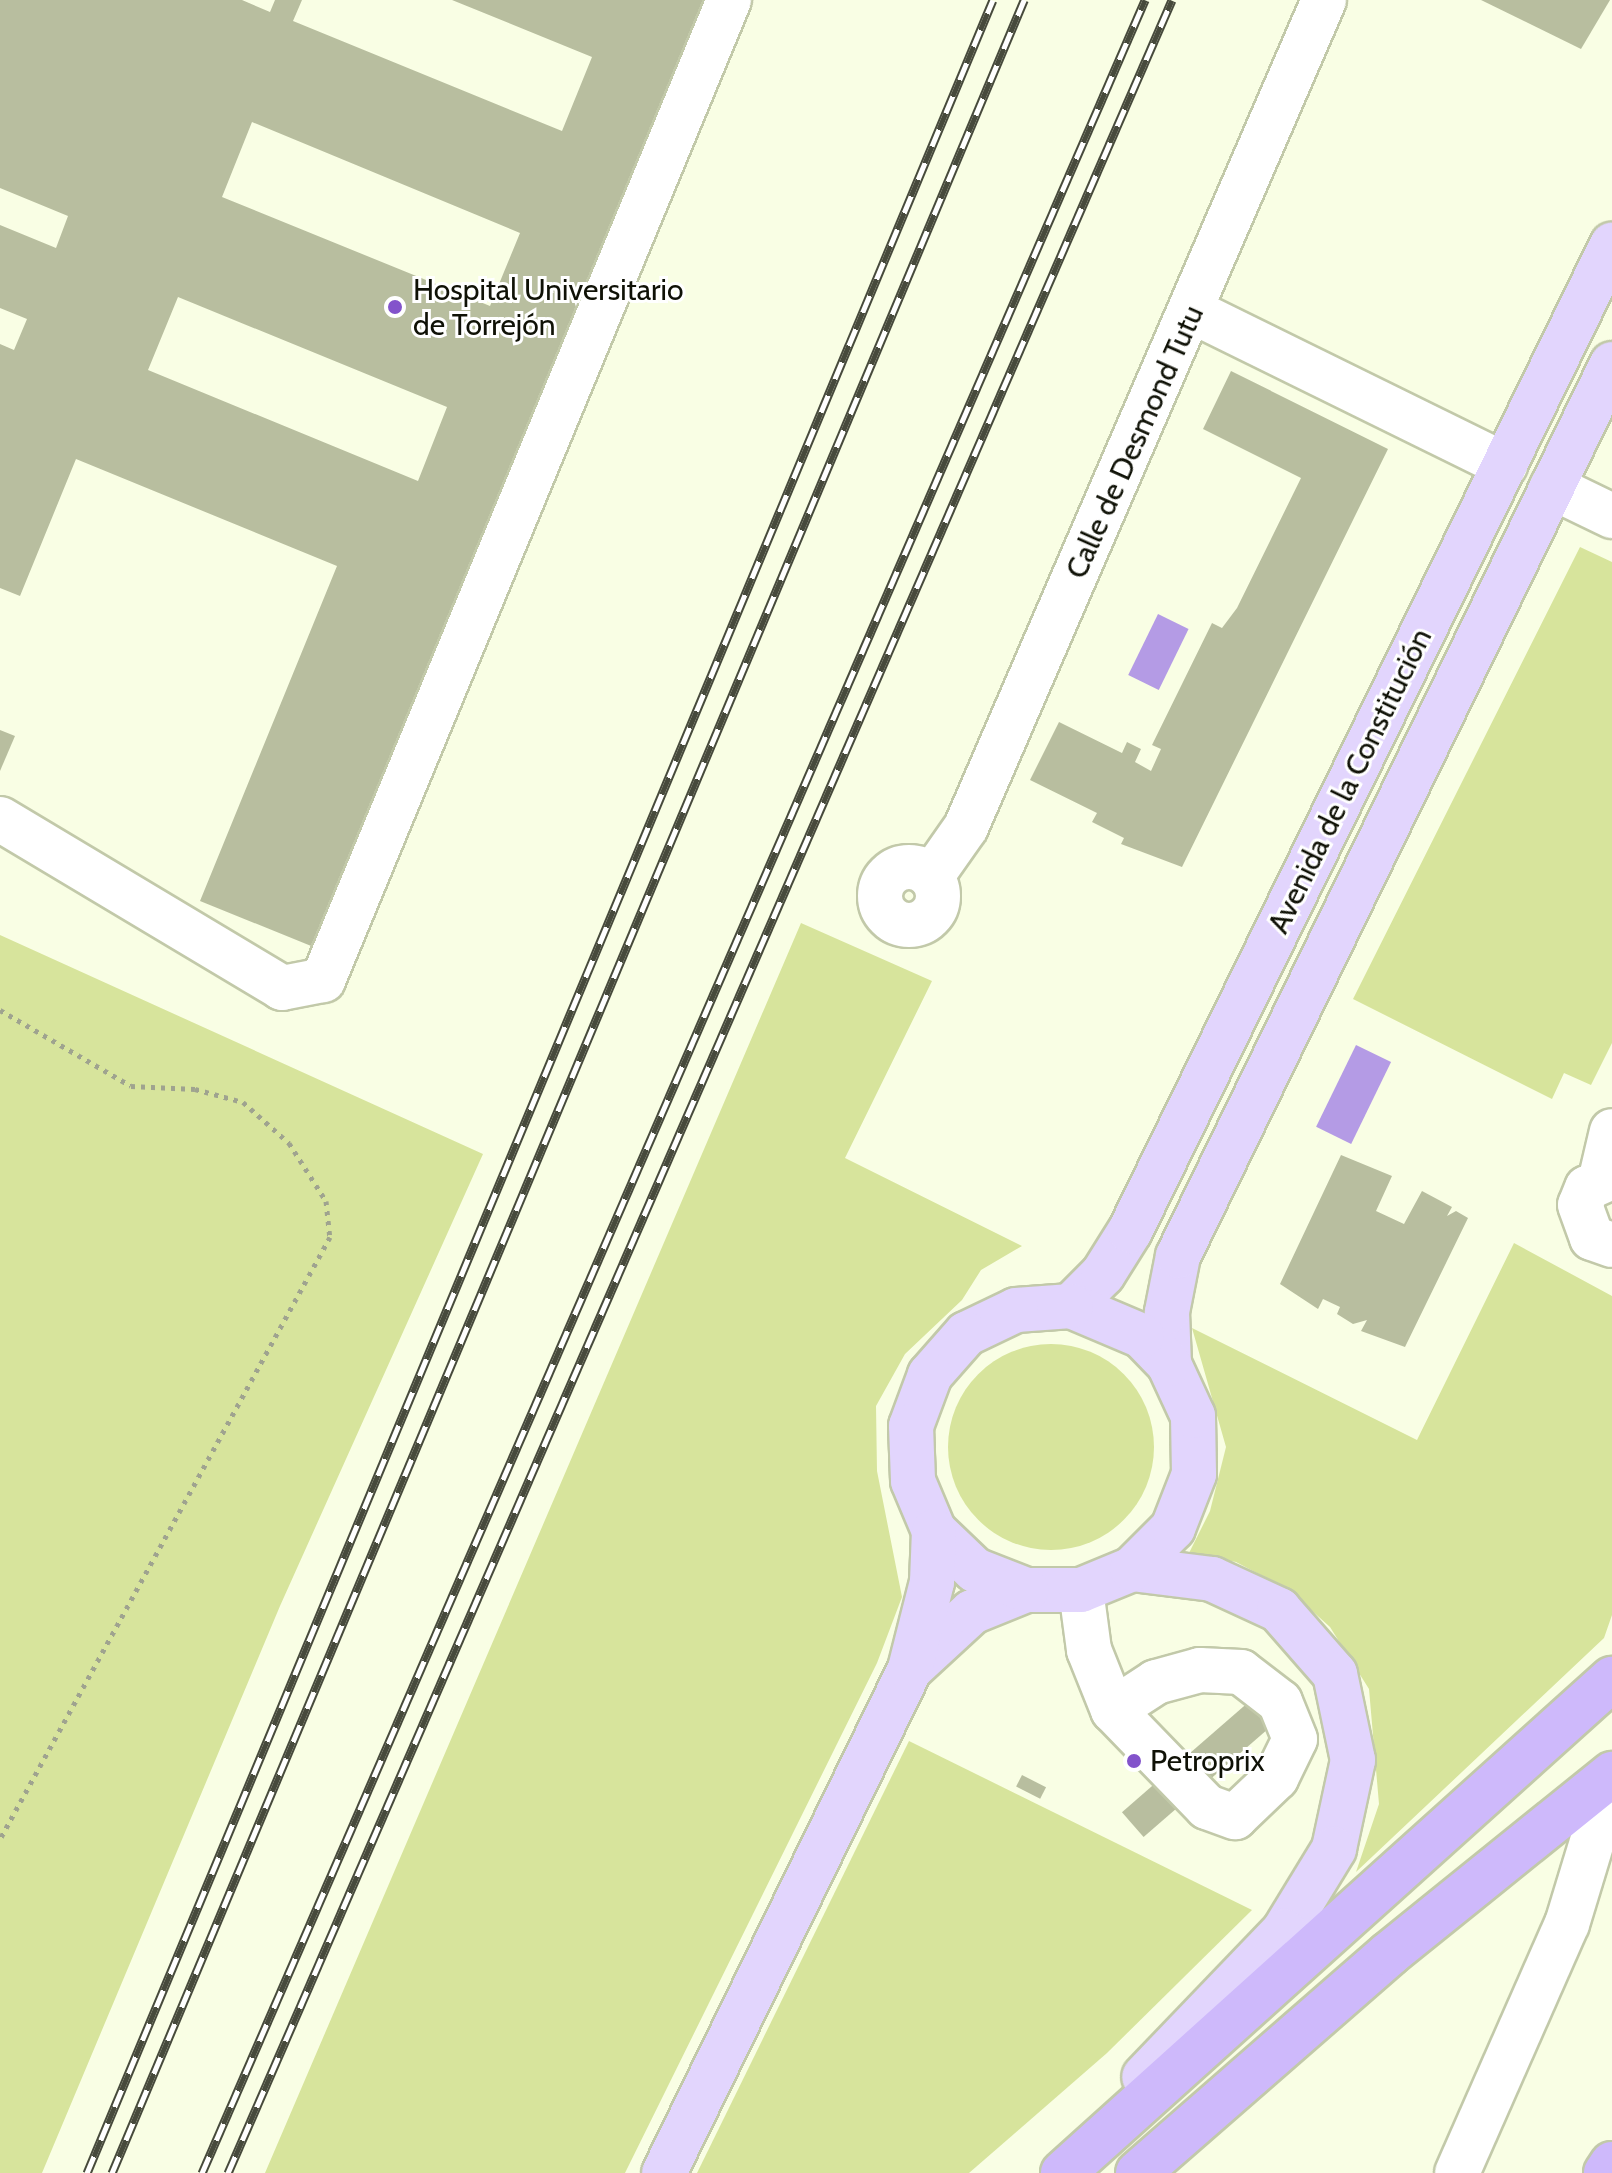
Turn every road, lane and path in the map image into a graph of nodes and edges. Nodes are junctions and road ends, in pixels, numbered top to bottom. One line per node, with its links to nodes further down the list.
1 (729, 0): 9 (street)
2 (1324, 0): 4 (street, Calle de Desmond Tutu)
3 (1612, 245): 6 (main road, Avenida de la Constitución)
4 (1192, 311): 6 (street); 10 (street, Calle de Desmond Tutu)
5 (1612, 364): 7 (main road, Avenida de la Constitución)
6 (1505, 465): 15 (main road, Avenida de la Constitución)
7 (1552, 487): 8 (street); 16 (main road, Avenida de la Constitución)
8 (1612, 516)
9 (0, 819)
10 (931, 877)
11 (0, 1010): 25 (path)
12 (1612, 1131): 13 (street)
13 (1607, 1177): 14 (street)
14 (1612, 1245)
15 (1071, 1306): 16 (main road); 17 (main road)
16 (1169, 1364): 18 (main road)
17 (934, 1531): 19 (main road); 21 (main road)
18 (1132, 1569): 20 (main road); 28 (main road)
19 (1026, 1590): 20 (main road); 21 (main road)
20 (1081, 1590): 23 (street)
21 (910, 1669): 27 (main road)
22 (1612, 1679): 29 (highway)
23 (1113, 1710)
24 (1612, 1775): 30 (highway); 31 (street)
25 (0, 1839)
26 (1612, 2164): 32 (highway)
27 (664, 2173)
28 (1052, 2173)
29 (1063, 2173)
30 (1138, 2173)
31 (1457, 2173)
32 (1606, 2173)

